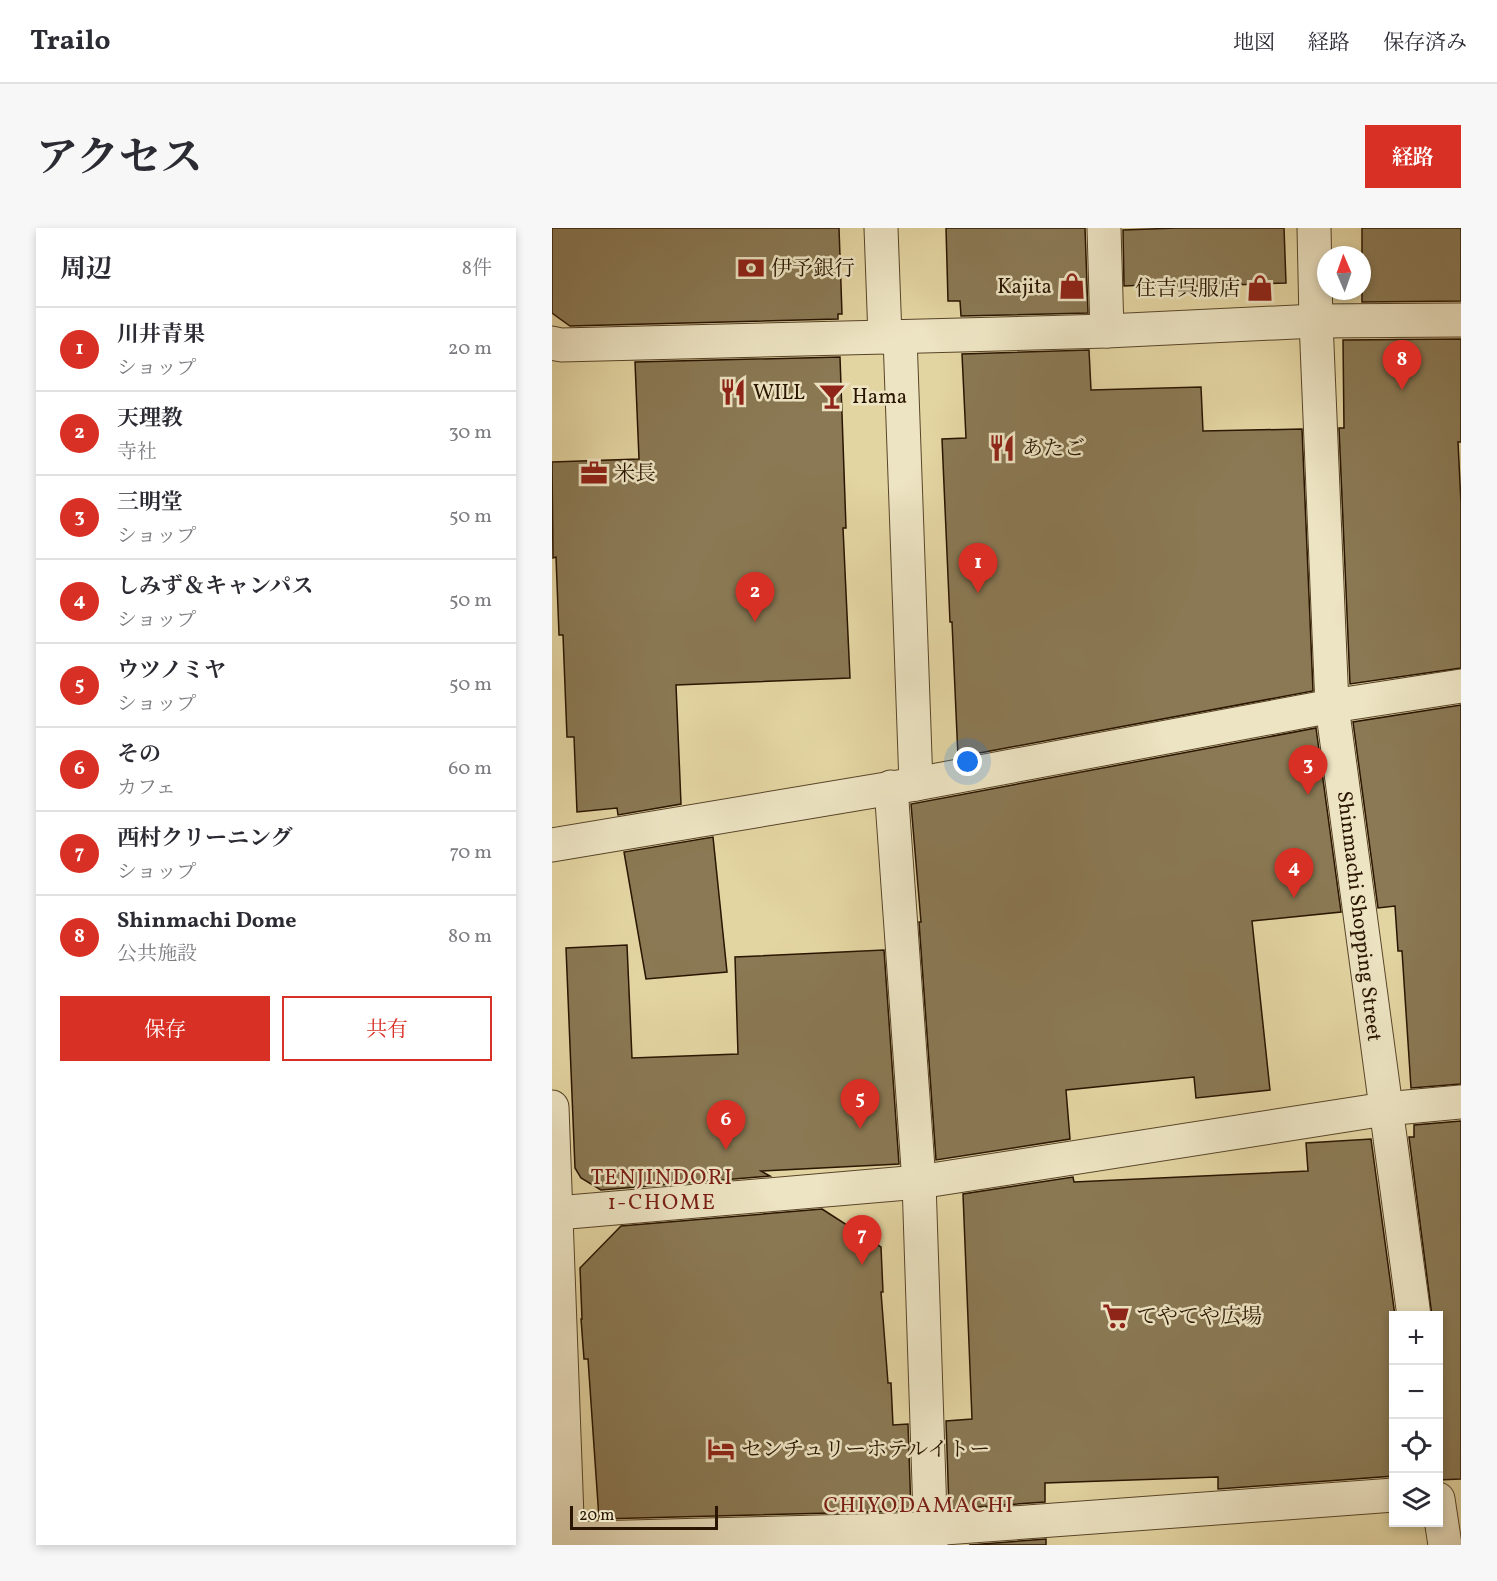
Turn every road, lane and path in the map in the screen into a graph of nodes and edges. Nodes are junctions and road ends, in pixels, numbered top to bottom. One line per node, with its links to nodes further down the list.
1 (881, 228): 7 (street)
2 (1104, 228): 6 (street)
3 (1314, 228): 5 (street, Shinmachi Shopping Street)
4 (1461, 320): 5 (street)
5 (1316, 321): 6 (street); 10 (street, Shinmachi Shopping Street)
6 (1107, 331): 7 (street)
7 (892, 337): 8 (street); 11 (street)
8 (552, 342)
9 (1461, 686): 10 (street)
10 (1332, 706): 11 (street); 15 (street, Shinmachi Shopping Street)
11 (903, 786): 12 (street); 16 (street)
12 (552, 846)
13 (1461, 1102): 15 (street)
14 (552, 1107): 17 (street)
15 (1385, 1109): 16 (street); 18 (street, Shinmachi Shopping Street)
16 (919, 1182): 17 (street); 21 (street)
17 (554, 1212): 22 (street)
18 (1413, 1311)
19 (1389, 1495): 21 (street)
20 (1442, 1527): 23 (street)
21 (931, 1537): 22 (street)
22 (563, 1541)
23 (1444, 1545)

